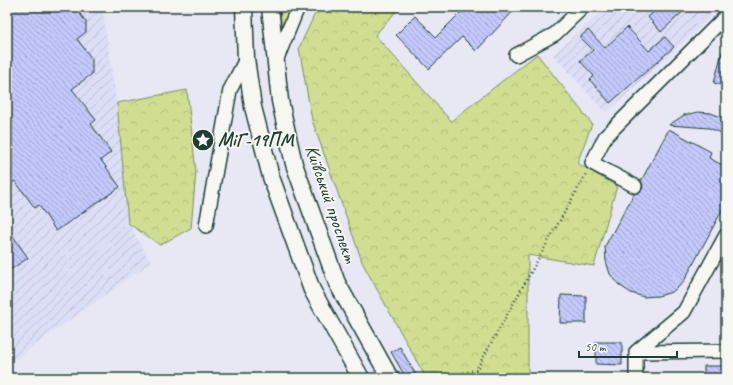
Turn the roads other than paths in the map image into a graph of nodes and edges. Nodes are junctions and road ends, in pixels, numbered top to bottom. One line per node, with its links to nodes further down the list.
1 (244, 7): 8 (main road)
2 (270, 7): 9 (main road, Київський проспект)
3 (298, 7): 9 (street)
4 (583, 7): 7 (street)
5 (726, 16): 6 (street)
6 (720, 30): 12 (street)
7 (516, 54)
8 (246, 59): 9 (main road); 11 (main road); 13 (street)
9 (275, 63): 10 (main road, Київський проспект)
10 (280, 101): 11 (main road); 18 (main road, Київський проспект)
11 (253, 107): 17 (main road)
12 (635, 186)
13 (206, 226)
14 (726, 235): 16 (street)
15 (726, 351): 16 (street)
16 (636, 352): 19 (street)
17 (361, 378)
18 (390, 378)
19 (636, 378)

